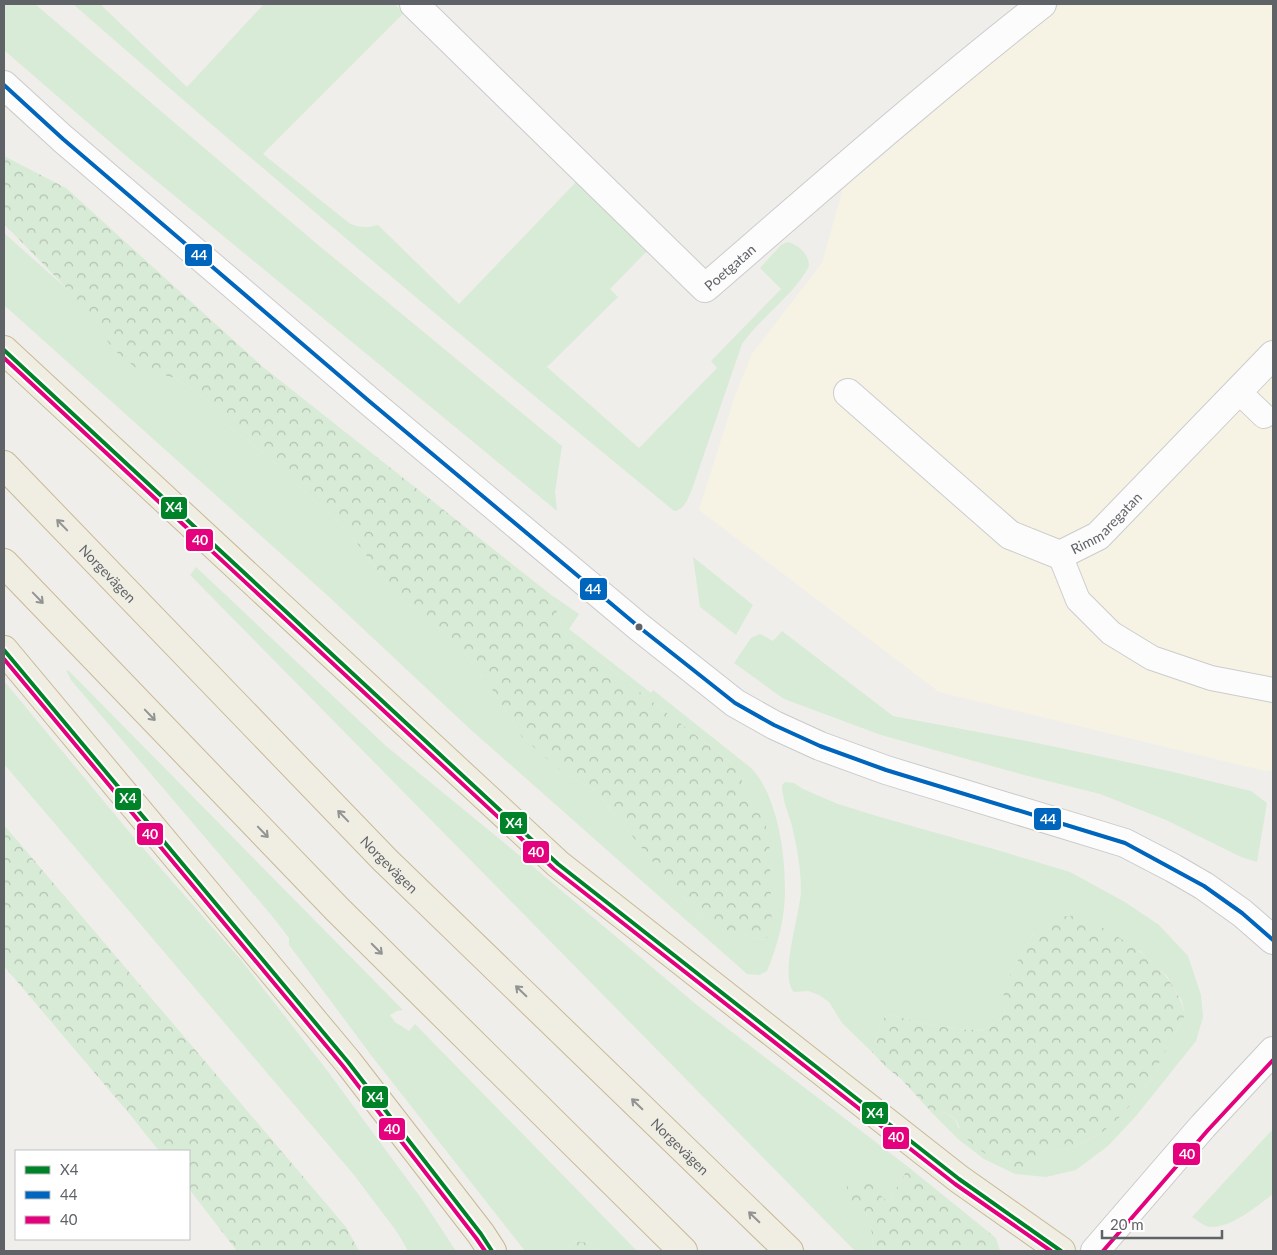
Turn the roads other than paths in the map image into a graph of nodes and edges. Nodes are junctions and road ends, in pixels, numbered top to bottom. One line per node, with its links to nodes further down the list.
1 (414, 4): 2 (street, Poetgatan)
2 (1042, 4)
3 (4, 85): 14 (street)
4 (4, 350): 19 (highway)
5 (1273, 355): 6 (street, Rimmaregatan)
6 (1238, 391): 8 (lane); 10 (street, Rimmaregatan)
7 (848, 393): 10 (street, Rimmaregatan)
8 (1264, 416)
9 (4, 465): 18 (highway, Norgevägen, one-way to 9)
10 (1060, 555): 13 (lane)
11 (4, 563): 17 (highway, one-way to 17)
12 (4, 650): 16 (highway)
13 (1273, 690)
14 (1273, 940)
15 (1273, 1051): 20 (street)
16 (492, 1251)
17 (683, 1251)
18 (789, 1251)
19 (1060, 1251)
20 (1095, 1251)

